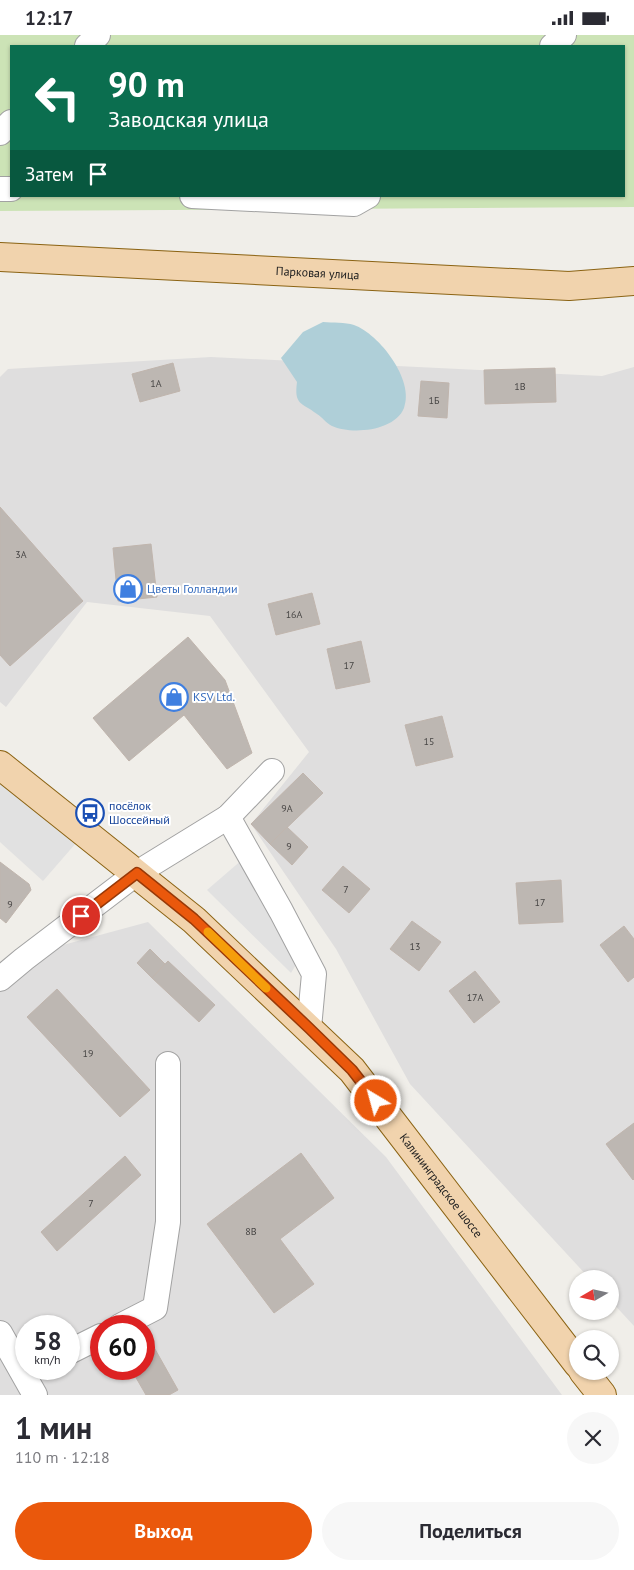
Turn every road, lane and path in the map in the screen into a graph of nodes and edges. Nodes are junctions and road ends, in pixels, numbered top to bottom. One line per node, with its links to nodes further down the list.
1 (98, 35): 3 (street)
2 (564, 35): 4 (street)
3 (88, 45)
4 (553, 45)
5 (10, 123): 6 (street)
6 (0, 133)
7 (212, 197): 8 (street)
8 (366, 197)
9 (0, 257): 10 (main road, Парковая улица)
10 (634, 281)
11 (0, 765): 14 (main road, Калининградское шоссе)
12 (272, 771): 13 (street)
13 (228, 817): 14 (street); 16 (street)
14 (137, 873): 15 (street); 16 (main road, Калининградское шоссе)
15 (0, 979)
16 (309, 1028): 20 (main road, Калининградское шоссе)
17 (168, 1064): 18 (street)
18 (141, 1315)
19 (0, 1333): 21 (street)
20 (569, 1352)
21 (15, 1355)
22 (590, 1380): 23 (main road)
23 (602, 1395)

